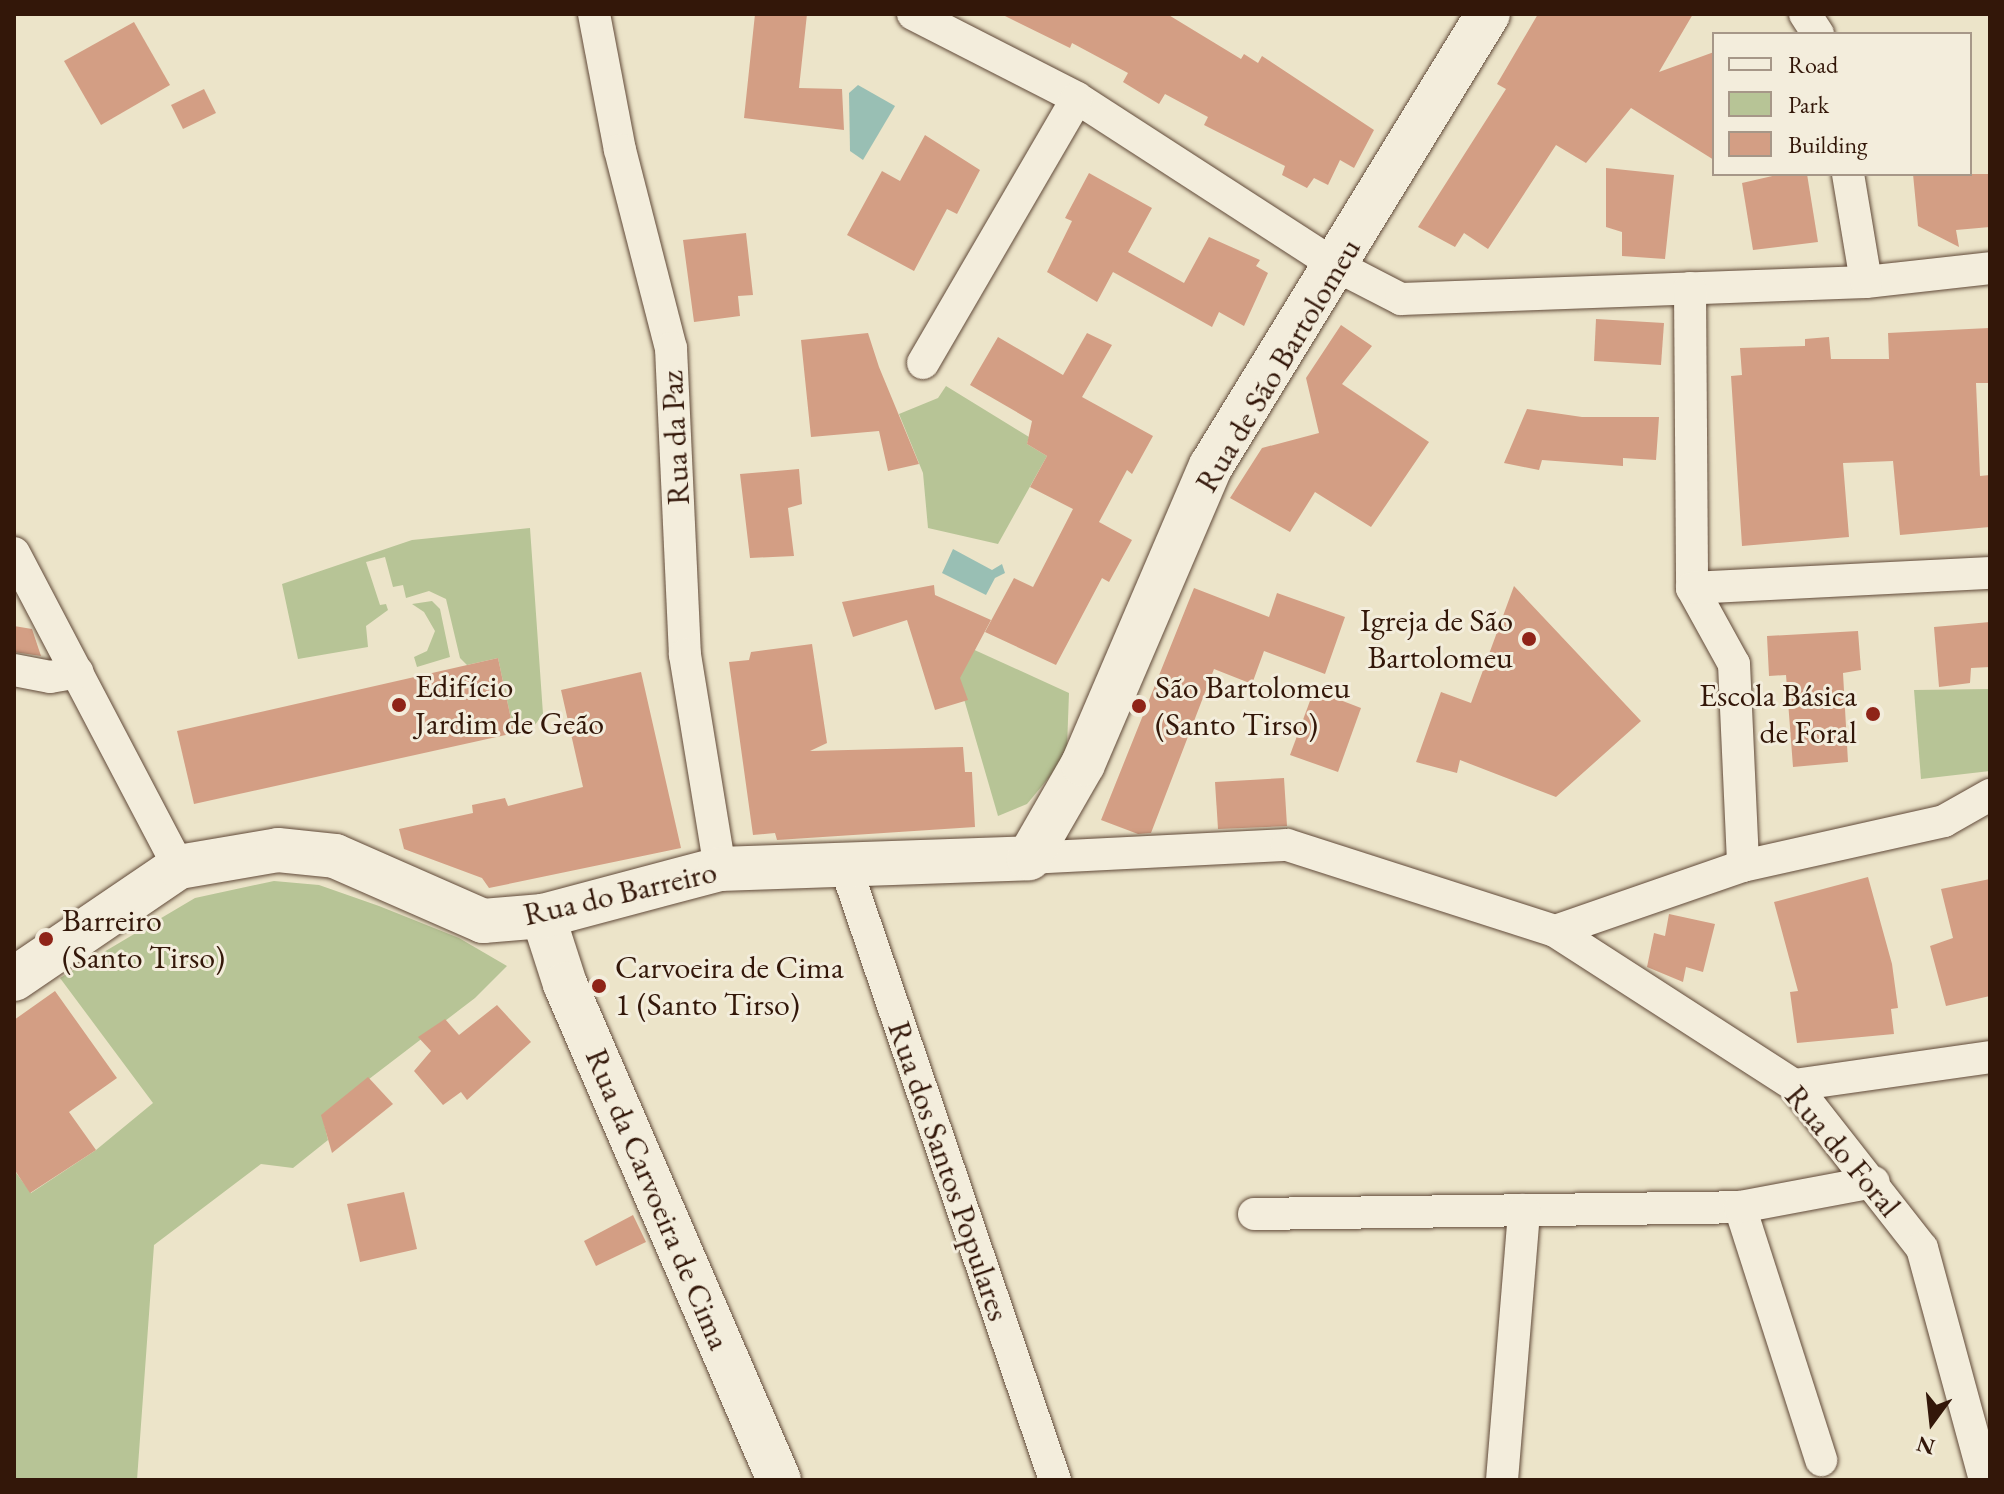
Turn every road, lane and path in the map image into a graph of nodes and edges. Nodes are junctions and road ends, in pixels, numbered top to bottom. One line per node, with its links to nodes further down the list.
1 (594, 14): 23 (street, Rua da Paz)
2 (913, 14): 6 (street)
3 (1488, 14): 8 (street, Rua de São Bartolomeu)
4 (1805, 14): 5 (street)
5 (1817, 32)
6 (1077, 98): 8 (street); 12 (street)
7 (1848, 176): 10 (street)
8 (1337, 266): 11 (street); 19 (street, Rua de São Bartolomeu)
9 (1990, 268): 10 (street)
10 (1866, 282): 11 (street)
11 (1690, 288): 15 (street)
12 (923, 363)
13 (14, 553): 17 (street)
14 (1990, 573): 15 (street)
15 (1692, 588): 21 (street)
16 (14, 670): 17 (street)
17 (78, 672): 22 (street)
18 (1990, 795): 21 (street)
19 (1029, 858): 20 (street, Rua do Barreiro); 25 (street, Rua do Foral)
20 (844, 862): 23 (street, Rua do Barreiro); 36 (street, Rua dos Santos Populares)
21 (1743, 866): 25 (street)
22 (179, 867): 24 (street, Rua do Barreiro); 26 (street)
23 (720, 869): 24 (street, Rua do Barreiro)
24 (543, 916): 35 (street, Rua da Carvoeira de Cima)
25 (1555, 931): 28 (street, Rua do Foral)
26 (14, 979)
27 (1990, 1057): 28 (street)
28 (1794, 1085): 29 (street, Rua do Foral)
29 (1874, 1182): 30 (street); 33 (street, Rua do Foral)
30 (1740, 1207): 31 (street); 34 (street)
31 (1524, 1210): 32 (street); 37 (street)
32 (1254, 1214)
33 (1982, 1444): 38 (street, Rua do Foral)
34 (1821, 1460)
35 (779, 1480)
36 (1055, 1480)
37 (1502, 1480)
38 (1985, 1480)

